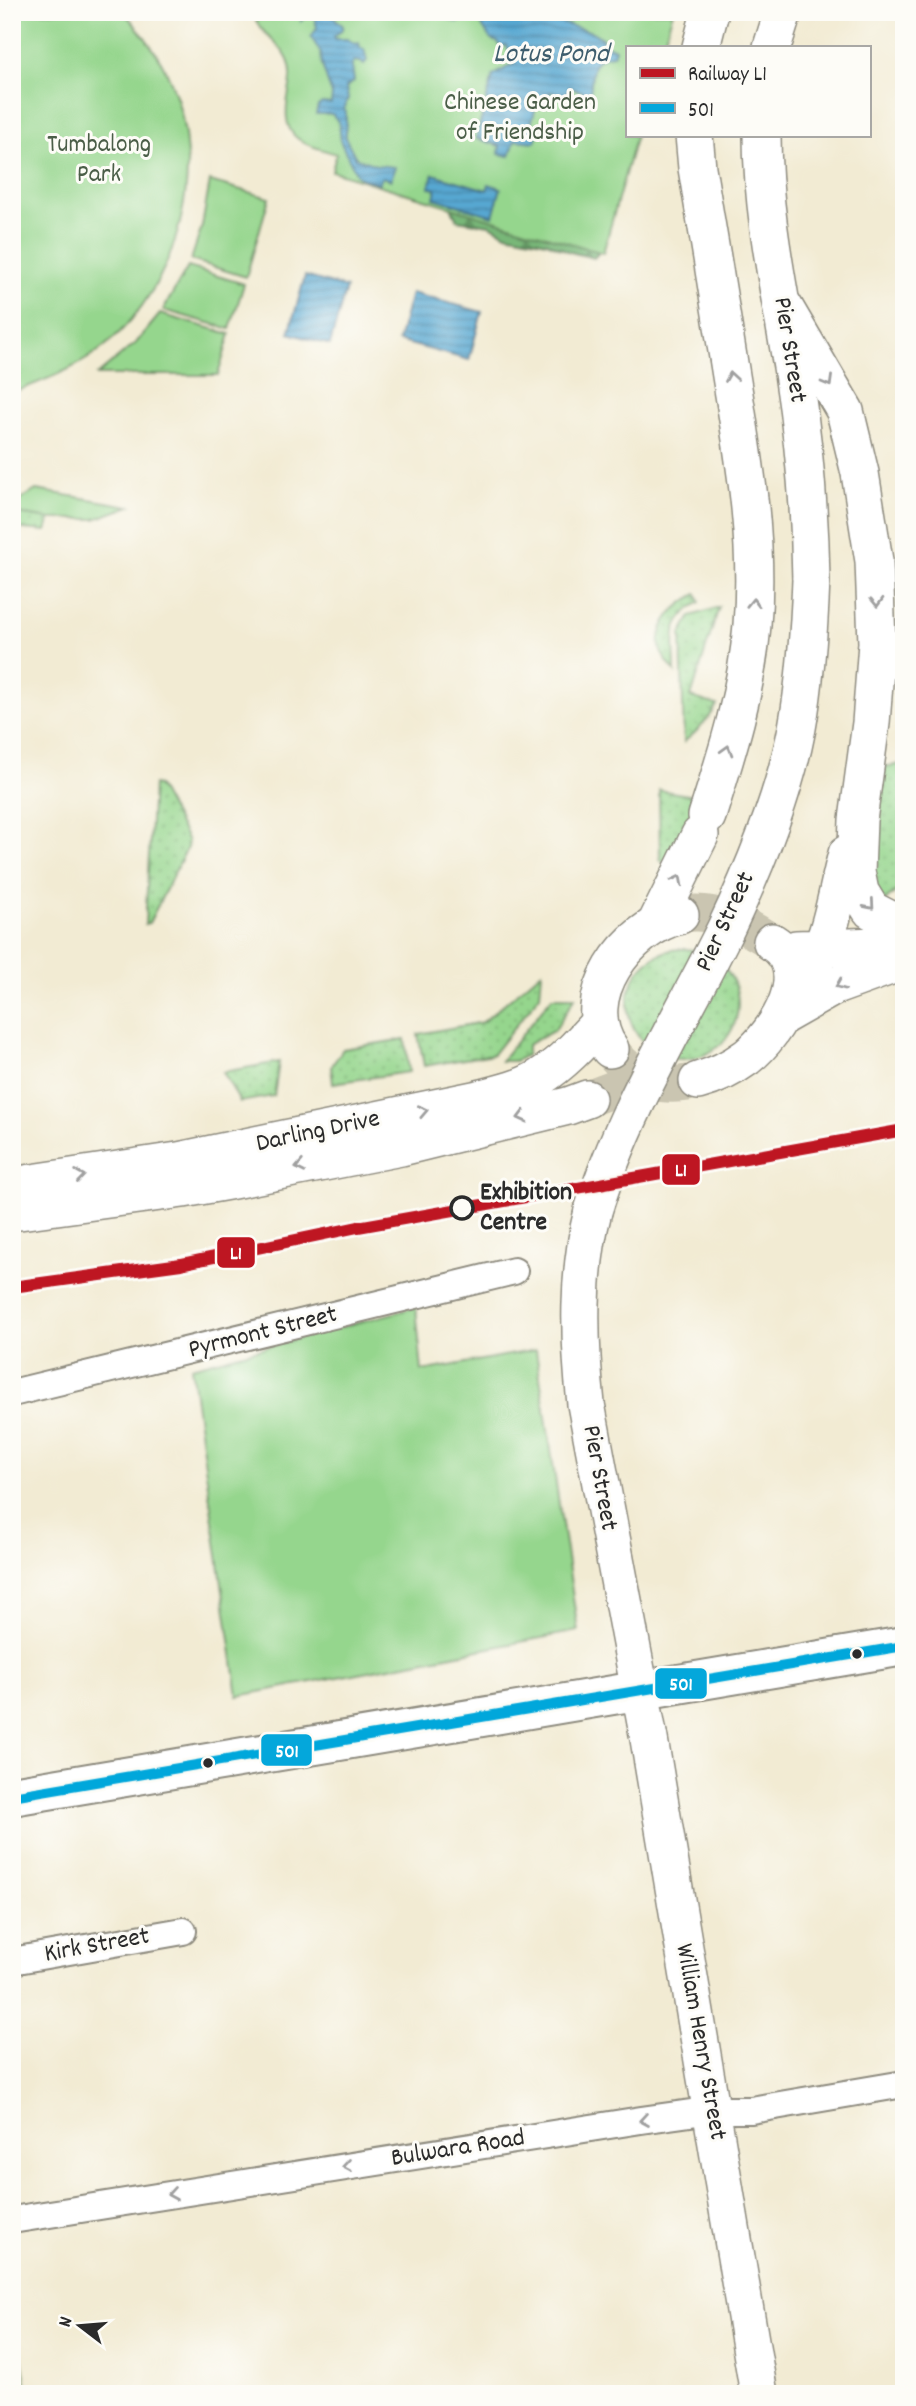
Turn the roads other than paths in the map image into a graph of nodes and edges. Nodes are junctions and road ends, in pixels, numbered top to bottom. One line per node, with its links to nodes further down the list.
1 (709, 12): 2 (main road)
2 (701, 46)
3 (694, 136): 14 (main road, Darling Drive, one-way to 3)
4 (762, 136): 5 (main road, Pier Street)
5 (781, 302): 6 (main road, one-way to 6); 19 (main road, Pier Street, bridge)
6 (858, 820): 7 (main road, one-way to 7); 9 (main road)
7 (904, 927)
8 (904, 945): 9 (main road)
9 (820, 948): 11 (main road); 11 (main road)
10 (904, 961): 11 (main road, one-way to 11)
11 (784, 1006): 12 (main road)
12 (698, 1081)
13 (587, 1099): 15 (main road, Darling Drive, one-way to 15)
14 (12, 1186)
15 (12, 1212)
16 (514, 1271): 17 (street, Pyrmont Street)
17 (12, 1393)
18 (904, 1646): 19 (main road)
19 (640, 1691): 20 (main road); 24 (main road, William Henry Street)
20 (12, 1796)
21 (183, 1931): 22 (street, Kirk Street)
22 (12, 1961)
23 (904, 2084): 24 (street, Bulwara Road)
24 (712, 2110): 25 (street, Bulwara Road, one-way to 25); 26 (main road, William Henry Street)
25 (12, 2220)
26 (759, 2394)

